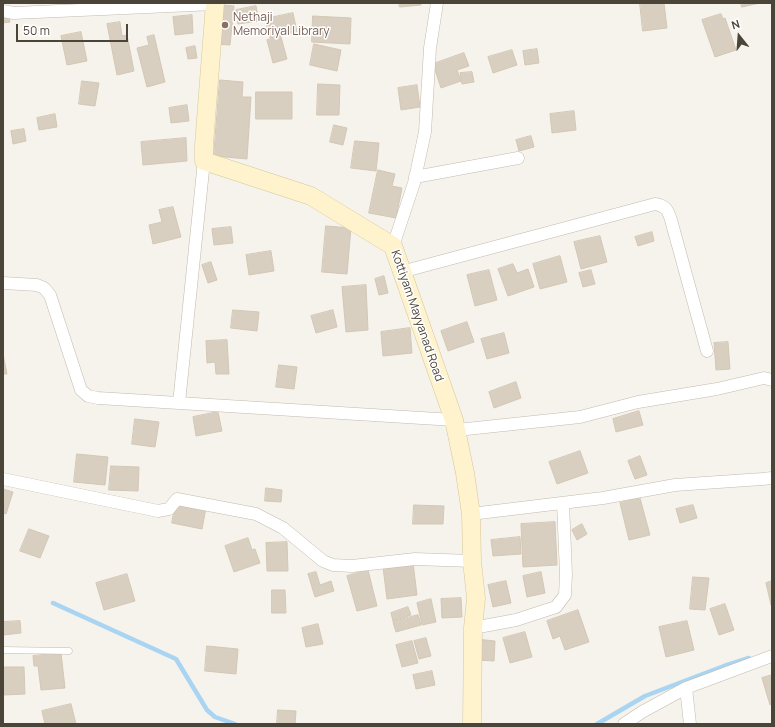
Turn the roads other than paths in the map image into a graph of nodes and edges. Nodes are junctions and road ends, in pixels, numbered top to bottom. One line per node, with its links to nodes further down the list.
1 (437, 3): 6 (street)
2 (215, 4): 3 (street); 5 (street)
3 (3, 11)
4 (518, 158): 6 (street)
5 (204, 160): 7 (street, Kottiyam Mayyanad Road); 12 (street)
6 (415, 178): 7 (street)
7 (393, 246): 8 (street, Kottiyam Mayyanad Road)
8 (401, 272): 10 (street); 13 (street, Kottiyam Mayyanad Road)
9 (3, 283): 12 (street)
10 (707, 351)
11 (772, 380): 13 (street)
12 (179, 403): 13 (street)
13 (455, 425): 17 (street, Kottiyam Mayyanad Road)
14 (772, 478): 16 (street)
15 (3, 479): 18 (street)
16 (563, 502): 17 (street); 19 (street)
17 (471, 514): 18 (street, Kottiyam Mayyanad Road)
18 (472, 561): 19 (street, Kottiyam Mayyanad Road)
19 (474, 628): 24 (street, Kottiyam Mayyanad Road)
20 (3, 650): 21 (lane)
21 (69, 651)
22 (772, 656): 23 (street)
23 (686, 688): 25 (street); 26 (street)
24 (472, 724)
25 (624, 724)
26 (690, 724)

